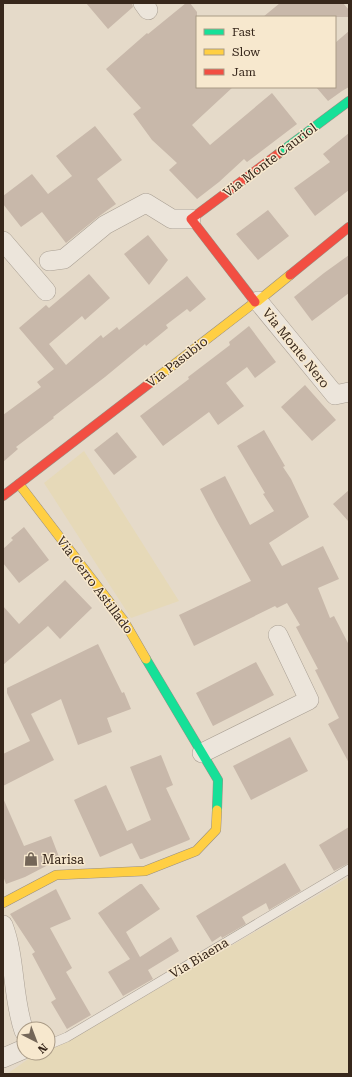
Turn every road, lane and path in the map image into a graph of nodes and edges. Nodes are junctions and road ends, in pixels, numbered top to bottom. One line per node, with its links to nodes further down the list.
1 (349, 101): 2 (street, Via Monte Cauriol)
2 (191, 219): 5 (street); 7 (street)
3 (349, 227): 7 (street, Via Pasubio)
4 (3, 241): 6 (street)
5 (49, 261)
6 (46, 291)
7 (256, 302): 8 (street, Via Monte Nero); 9 (street, Via Pasubio)
8 (342, 393)
9 (19, 484): 10 (street, Via Pasubio); 12 (street, Via Cerro Astillado)
10 (3, 496)
11 (278, 635): 12 (street)
12 (202, 753): 14 (street, Via Cerro Astillado)
13 (349, 869): 17 (lane, Via Biaena)
14 (3, 903)
15 (3, 925): 16 (street)
16 (22, 1021)
17 (56, 1042)
18 (16, 1052): 19 (street)
19 (3, 1058)

